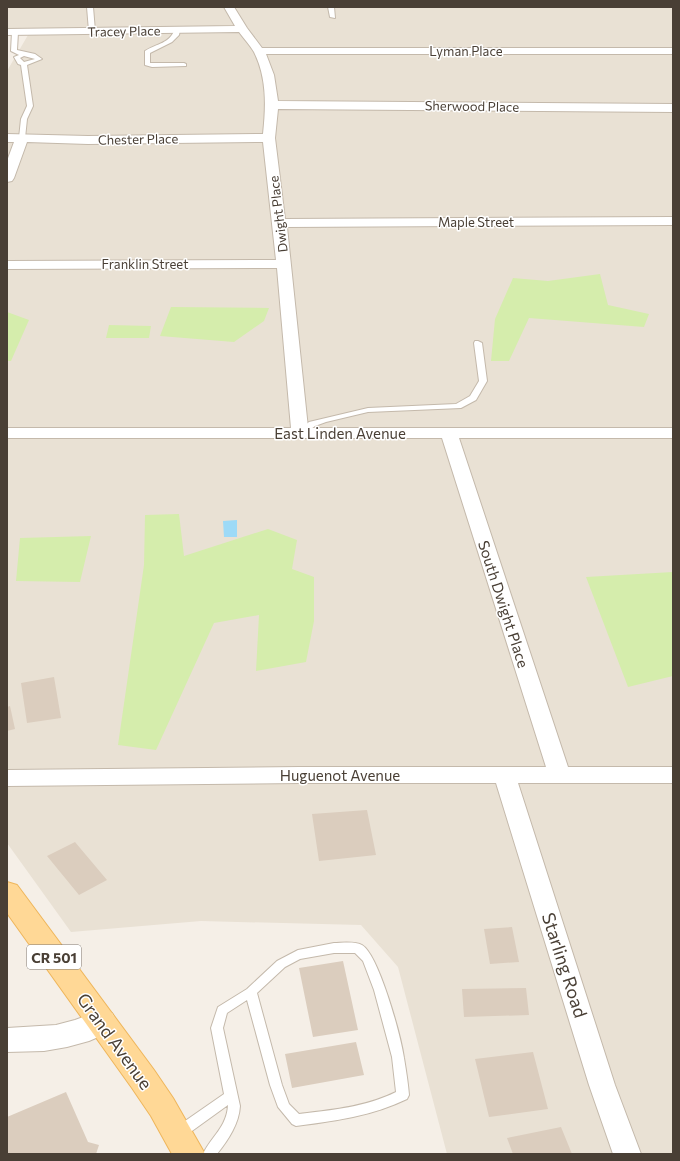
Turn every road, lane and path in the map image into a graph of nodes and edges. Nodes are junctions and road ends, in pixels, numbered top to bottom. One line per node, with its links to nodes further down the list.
1 (90, 7): 7 (lane)
2 (229, 7): 5 (street, Dwight Place)
3 (331, 7): 4 (lane)
4 (333, 17)
5 (242, 29): 6 (street, Tracey Place); 9 (street, Dwight Place)
6 (178, 30): 7 (street, Tracey Place); 13 (lane)
7 (92, 31): 8 (street, Tracey Place)
8 (11, 32): 11 (lane)
9 (258, 51): 10 (street, Lyman Place); 14 (street, Dwight Place)
10 (673, 51)
11 (21, 56): 12 (lane); 12 (lane)
12 (24, 64): 17 (lane)
13 (184, 65)
14 (272, 104): 15 (street, Sherwood Place); 18 (street, Dwight Place)
15 (673, 108)
16 (7, 138): 17 (street, Chester Place)
17 (22, 138): 18 (street, Chester Place); 19 (street)
18 (269, 138): 21 (street, Dwight Place)
19 (7, 178)
20 (673, 221): 21 (street, Maple Street)
21 (279, 223): 22 (street, Dwight Place)
22 (284, 264): 23 (street, Franklin Street); 27 (street, Dwight Place)
23 (7, 265)
24 (478, 343): 27 (lane)
25 (449, 432): 27 (street, East Linden Avenue); 28 (street, East Linden Avenue); 31 (street, South Dwight Place)
26 (7, 433): 27 (street, East Linden Avenue)
27 (300, 433)
28 (673, 433)
29 (673, 775): 31 (street, Huguenot Avenue)
30 (505, 776): 31 (street, Huguenot Avenue); 32 (street, Huguenot Avenue); 40 (street, Starling Road)
31 (560, 776)
32 (7, 778)
33 (10, 902): 35 (main road, Grand Avenue / CR 501)
34 (251, 992): 34 (lane); 37 (lane)
35 (102, 1022): 36 (street); 38 (main road, Grand Avenue / CR 501)
36 (7, 1040)
37 (231, 1096): 38 (lane); 39 (lane)
38 (184, 1144)
39 (208, 1154)
40 (628, 1154)

